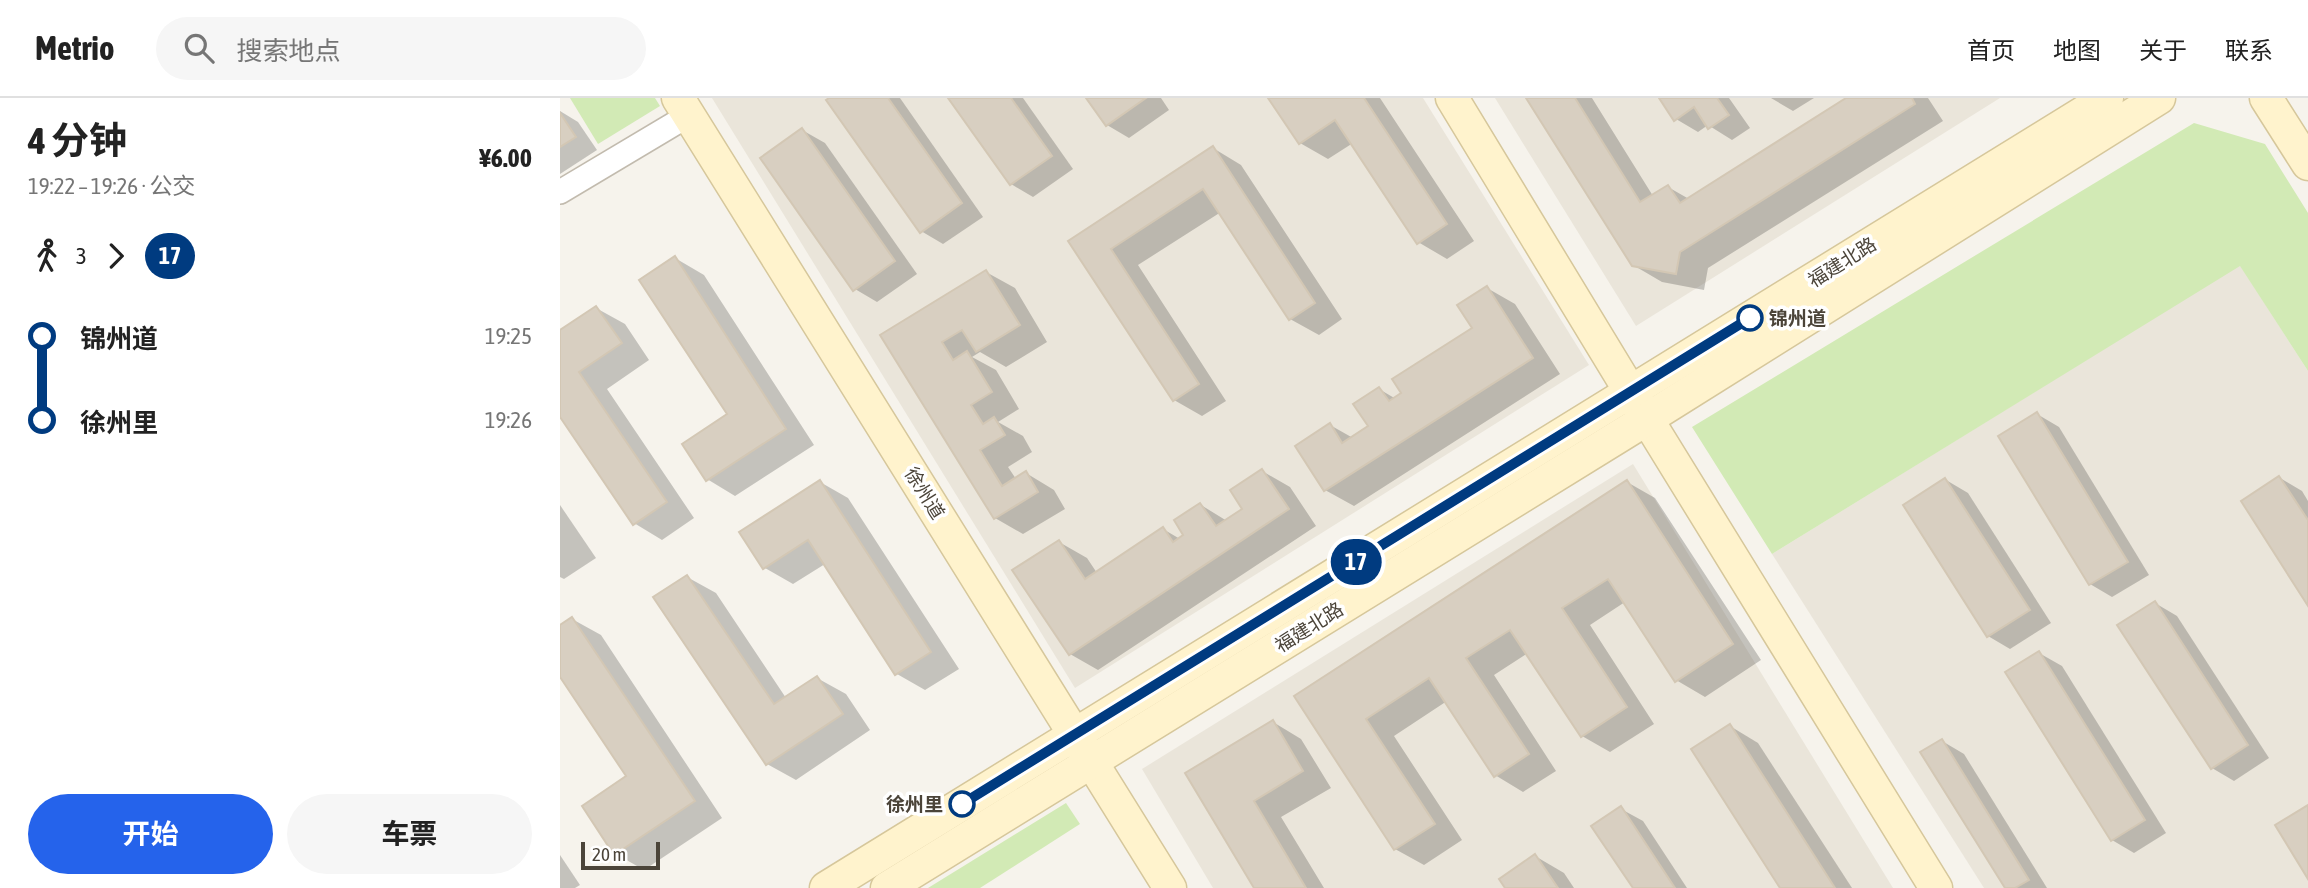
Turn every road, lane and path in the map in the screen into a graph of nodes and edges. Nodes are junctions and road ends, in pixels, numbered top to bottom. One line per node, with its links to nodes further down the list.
1 (1452, 98): 8 (street)
2 (2107, 98): 8 (street, 福建北路)
3 (2159, 98): 9 (street, 福建北路)
4 (2266, 98): 6 (street)
5 (684, 107): 7 (street); 10 (street, 徐州道)
6 (2308, 164)
7 (560, 192)
8 (1631, 392): 9 (street); 10 (street, 福建北路)
9 (1647, 419): 10 (street, 福建北路); 14 (street)
10 (1084, 748): 11 (street, 福建北路); 12 (street, 福建北路); 13 (street, 徐州道)
11 (826, 888)
12 (887, 888)
13 (1170, 888)
14 (1936, 888)

